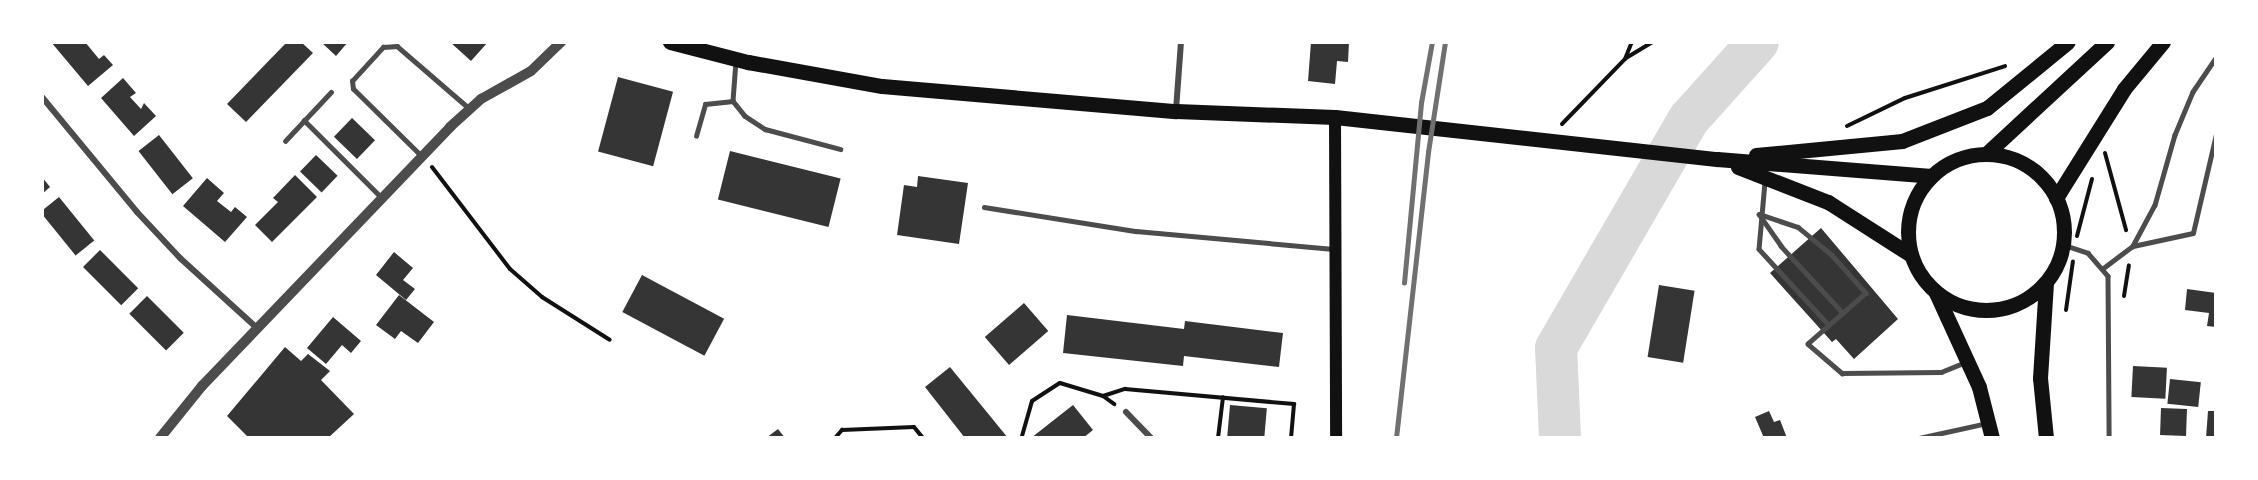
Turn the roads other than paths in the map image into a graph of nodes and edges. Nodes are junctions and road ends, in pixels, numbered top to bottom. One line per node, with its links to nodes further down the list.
1 (561, 42): 12 (street)
2 (670, 42): 8 (main road)
3 (1181, 42): 13 (street)
4 (2068, 42): 22 (main road)
5 (2107, 42): 20 (main road)
6 (2163, 42): 26 (main road)
7 (2216, 58): 29 (lane)
8 (736, 59): 11 (lane); 13 (main road)
9 (331, 92): 15 (lane)
10 (42, 97): 38 (street)
11 (734, 101): 17 (lane); 19 (lane)
12 (470, 109): 21 (street); 21 (lane)
13 (1176, 111): 14 (main road)
14 (1335, 117): 22 (main road); 31 (main road)
15 (304, 120): 18 (lane); 25 (lane)
16 (2216, 134): 29 (lane)
17 (696, 136)
18 (285, 141)
19 (840, 149)
20 (1986, 154): 24 (main road); 26 (main road)
21 (421, 156): 25 (street)
22 (1717, 159): 23 (main road); 24 (main road)
23 (1766, 176): 28 (lane); 32 (main road)
24 (1931, 176): 32 (main road)
25 (381, 197): 38 (street)
26 (2056, 198): 30 (main road)
27 (984, 207): 31 (lane)
28 (1759, 214): 36 (lane); 36 (lane); 37 (lane)
29 (2133, 246): 33 (lane)
30 (2069, 247): 33 (lane); 34 (main road)
31 (1337, 249): 45 (main road)
32 (1911, 255): 35 (main road)
33 (2102, 269): 42 (lane)
34 (2046, 283): 35 (main road); 47 (main road)
35 (1936, 293): 39 (main road)
36 (1843, 313): 37 (lane)
37 (1829, 325): 39 (lane)
38 (257, 327): 43 (street)
39 (1969, 361): 41 (main road)
40 (1126, 412): 44 (street)
41 (1990, 431): 46 (lane)
42 (2109, 436): 48 (lane)
43 (160, 438)
44 (1151, 438)
45 (1336, 438)
46 (1919, 438)
47 (2046, 438)
48 (2104, 438)

